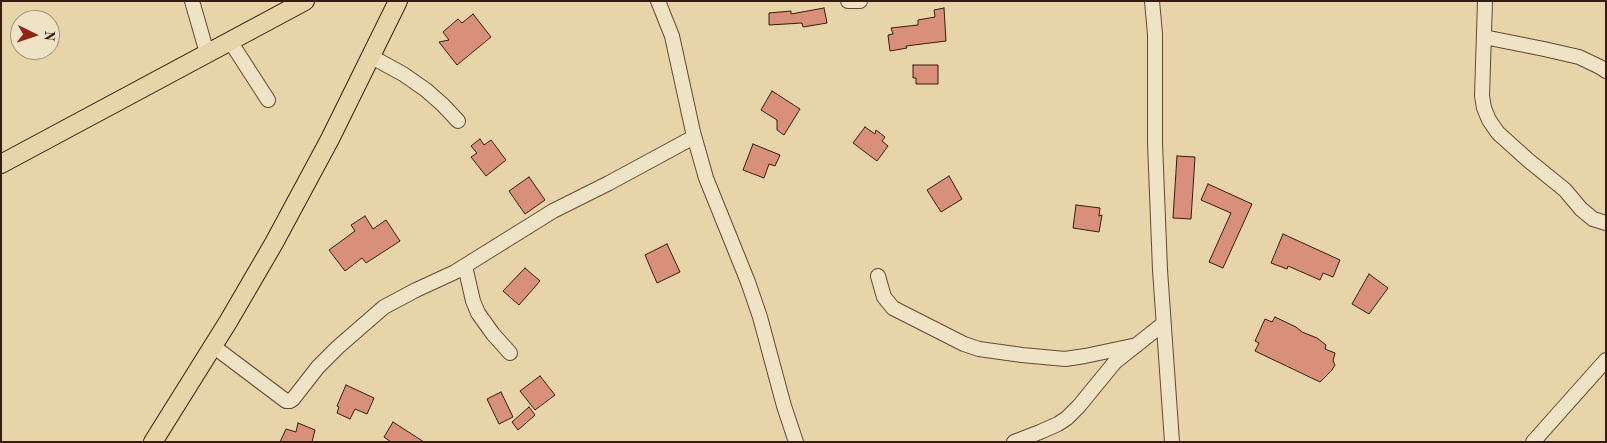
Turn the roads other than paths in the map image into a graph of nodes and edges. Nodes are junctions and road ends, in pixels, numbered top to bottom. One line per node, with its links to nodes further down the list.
1 (192, 1): 11 (street)
2 (305, 1): 10 (main road)
3 (658, 1): 16 (street)
4 (848, 1): 5 (street)
5 (860, 1)
6 (1152, 1): 21 (street)
7 (1485, 1): 9 (street)
8 (395, 4): 12 (main road)
9 (1484, 37): 13 (street); 18 (street)
10 (230, 41): 11 (main road); 14 (street)
11 (207, 53): 17 (main road)
12 (372, 57): 15 (street); 23 (main road)
13 (1606, 71)
14 (268, 100)
15 (458, 121)
16 (694, 137): 19 (street); 27 (street)
17 (1, 164)
18 (1606, 223)
19 (465, 266): 23 (street); 24 (street)
20 (878, 276): 22 (street)
21 (1163, 324): 22 (street); 29 (street)
22 (1137, 344): 28 (street)
23 (213, 346): 26 (main road)
24 (510, 353)
25 (1606, 360): 30 (street)
26 (153, 442)
27 (796, 442)
28 (1014, 442)
29 (1172, 442)
30 (1533, 442)

